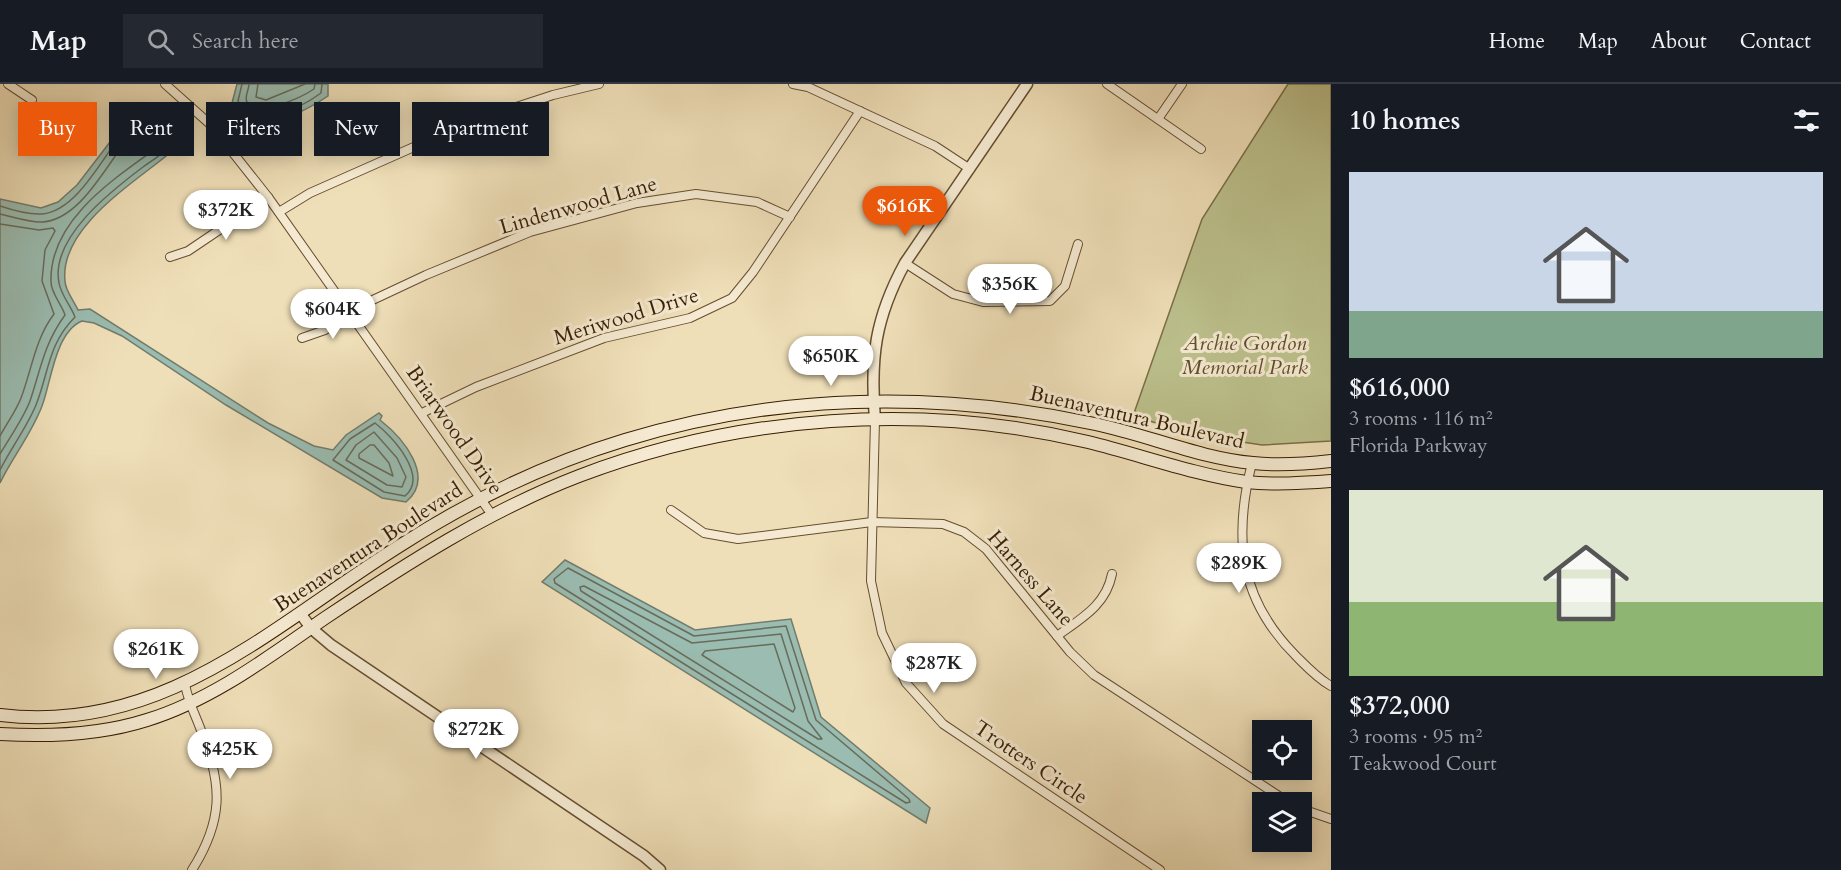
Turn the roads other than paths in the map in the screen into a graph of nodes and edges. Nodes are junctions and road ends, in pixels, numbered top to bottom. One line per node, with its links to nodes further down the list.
1 (8, 84): 8 (street)
2 (165, 84): 13 (street, Briarwood Drive)
3 (599, 84): 14 (street)
4 (793, 84): 9 (street)
5 (1027, 84): 12 (street)
6 (1107, 84): 10 (street)
7 (1182, 84): 10 (street)
8 (32, 100)
9 (860, 111): 12 (street); 15 (street, Meriwood Drive)
10 (1158, 119): 11 (street)
11 (1201, 149)
12 (970, 169): 18 (street)
13 (268, 197): 14 (street, Briarwood Drive); 17 (street)
14 (279, 212): 19 (street, Briarwood Drive)
15 (790, 217): 19 (street, Lindenwood Lane); 22 (street, Meriwood Drive)
16 (1078, 244): 18 (street)
17 (170, 257)
18 (905, 263): 21 (street)
19 (350, 312): 20 (street, Lindenwood Lane); 22 (street, Briarwood Drive)
20 (302, 338)
21 (873, 400): 23 (street); 25 (main road, Buenaventura Boulevard); 28 (main road, Buenaventura Boulevard)
22 (422, 413): 28 (street, Briarwood Drive)
23 (875, 420): 27 (main road, Buenaventura Boulevard); 30 (main road, Buenaventura Boulevard); 31 (street, Trotters Circle)
24 (1331, 461): 25 (main road, Buenaventura Boulevard)
25 (1252, 463): 27 (street)
26 (1331, 481): 27 (main road, Buenaventura Boulevard)
27 (1247, 482): 37 (street)
28 (480, 498): 30 (street, Briarwood Drive); 33 (main road, Buenaventura Boulevard)
29 (671, 510): 31 (street, Harness Lane)
30 (492, 515): 34 (main road, Buenaventura Boulevard)
31 (872, 522): 35 (street, Harness Lane); 46 (street, Trotters Circle)
32 (1112, 574): 35 (street)
33 (300, 613): 34 (street); 36 (main road, Buenaventura Boulevard)
34 (311, 628): 38 (main road, Buenaventura Boulevard); 45 (street)
35 (1057, 636): 41 (street, Harness Lane)
36 (185, 684): 38 (street); 39 (main road, Buenaventura Boulevard)
37 (1331, 686)
38 (189, 704): 40 (main road, Buenaventura Boulevard); 44 (street)
39 (0, 714)
40 (0, 734)
41 (1272, 792)
42 (1312, 812): 43 (street)
43 (1331, 819)
44 (192, 870)
45 (660, 870)
46 (1160, 870)

